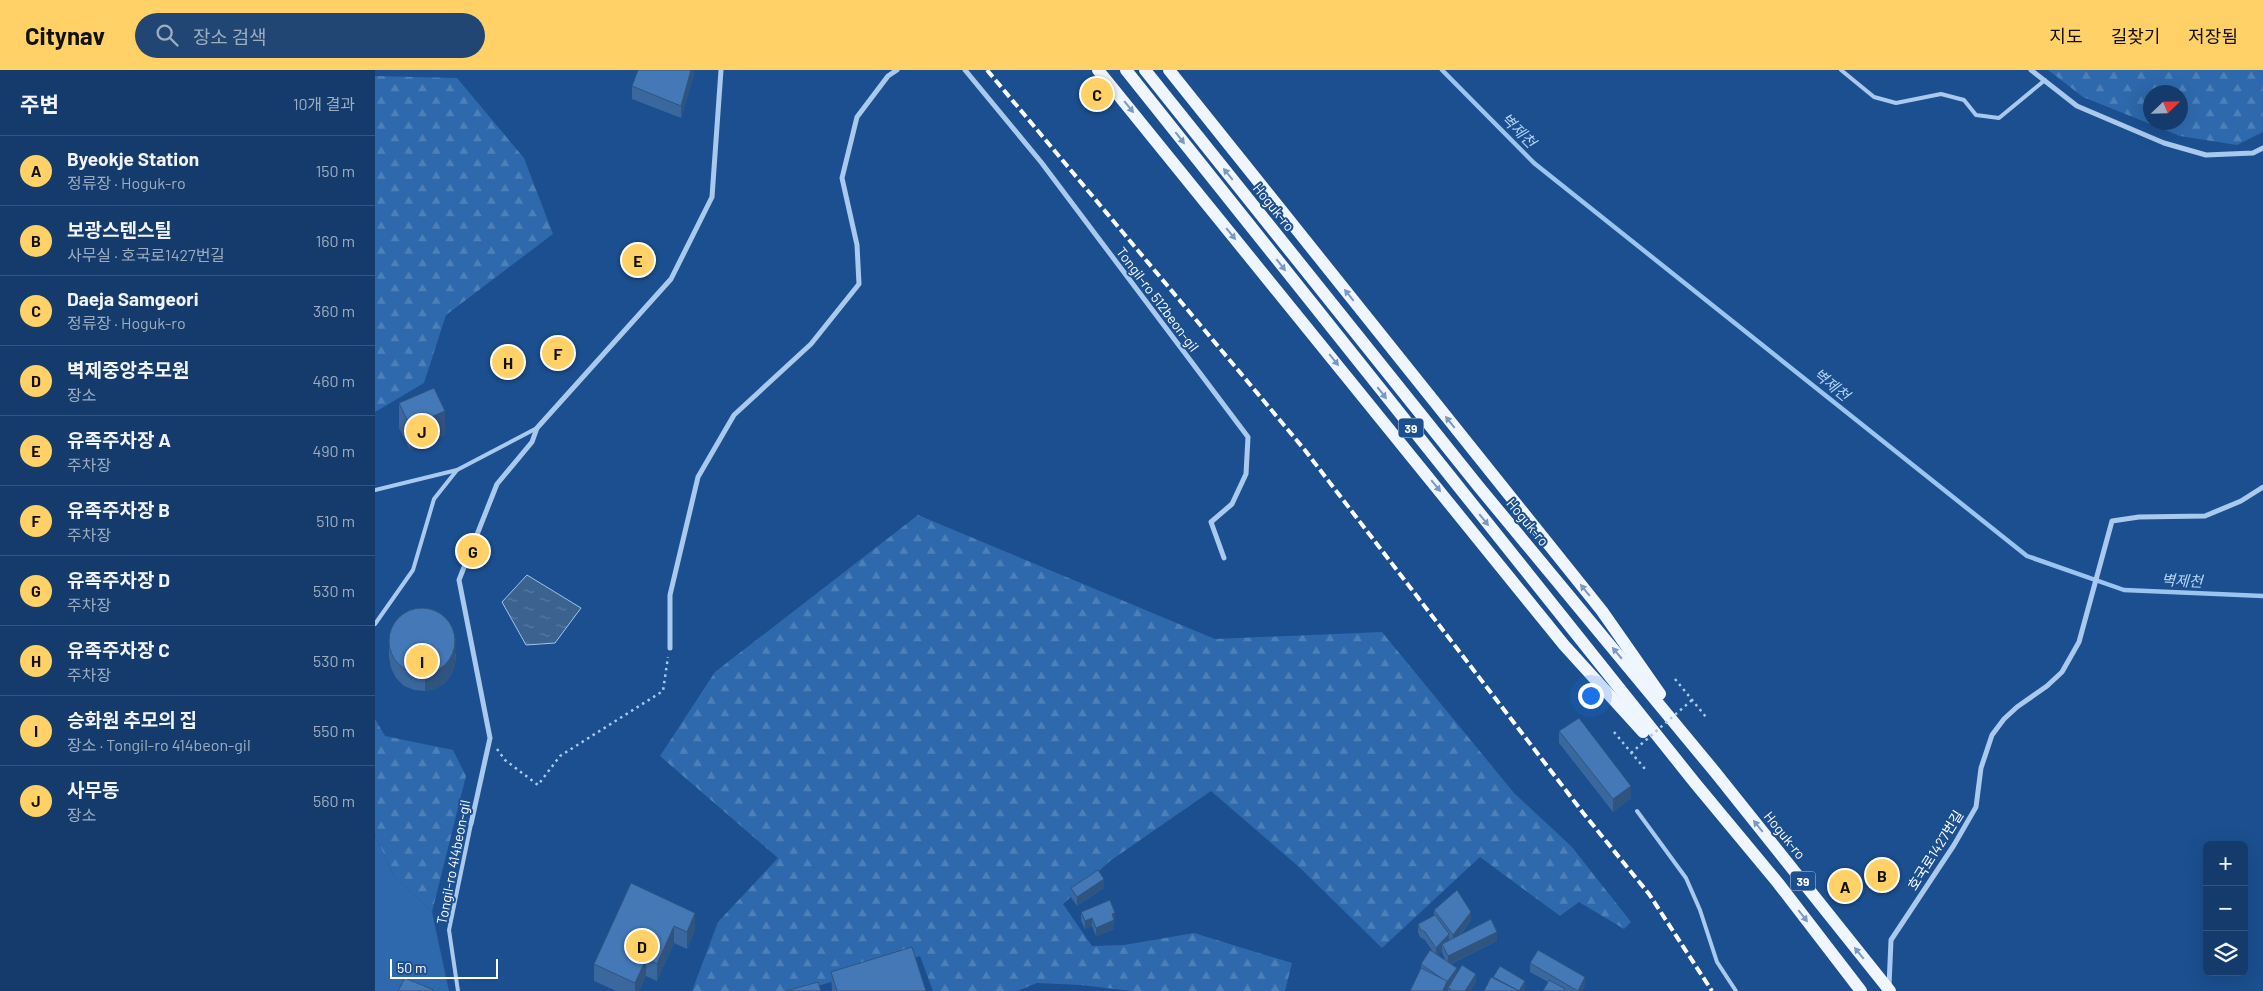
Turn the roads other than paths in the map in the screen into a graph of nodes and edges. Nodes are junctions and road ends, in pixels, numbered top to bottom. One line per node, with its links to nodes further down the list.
1 (721, 70): 12 (street)
2 (897, 70): 18 (street)
3 (965, 70): 16 (street, Tongil-ro 512beon-gil)
4 (1098, 70): 20 (main road, one-way to 20)
5 (1145, 70): 19 (main road, Hoguk-ro / 39, one-way to 5)
6 (1169, 70): 19 (main road, one-way to 6)
7 (1841, 70): 10 (lane)
8 (2031, 70): 10 (street)
9 (1127, 71): 20 (main road, 39, one-way to 20)
10 (2045, 80): 11 (street)
11 (2263, 148)
12 (537, 428): 13 (lane); 22 (street, Tongil-ro 414beon-gil)
13 (457, 470): 15 (lane); 17 (lane)
14 (2263, 487): 26 (street, 호국로1427번길)
15 (375, 490)
16 (1224, 558)
17 (375, 624)
18 (670, 648)
19 (1715, 772): 26 (main road, Hoguk-ro / 39, one-way to 19)
20 (1695, 783): 25 (main road, 39, one-way to 25)
21 (1637, 811): 24 (lane)
22 (471, 824): 23 (lane, Tongil-ro 414beon-gil)
23 (458, 991)
24 (1736, 991)
25 (1861, 991)
26 (1889, 991)

